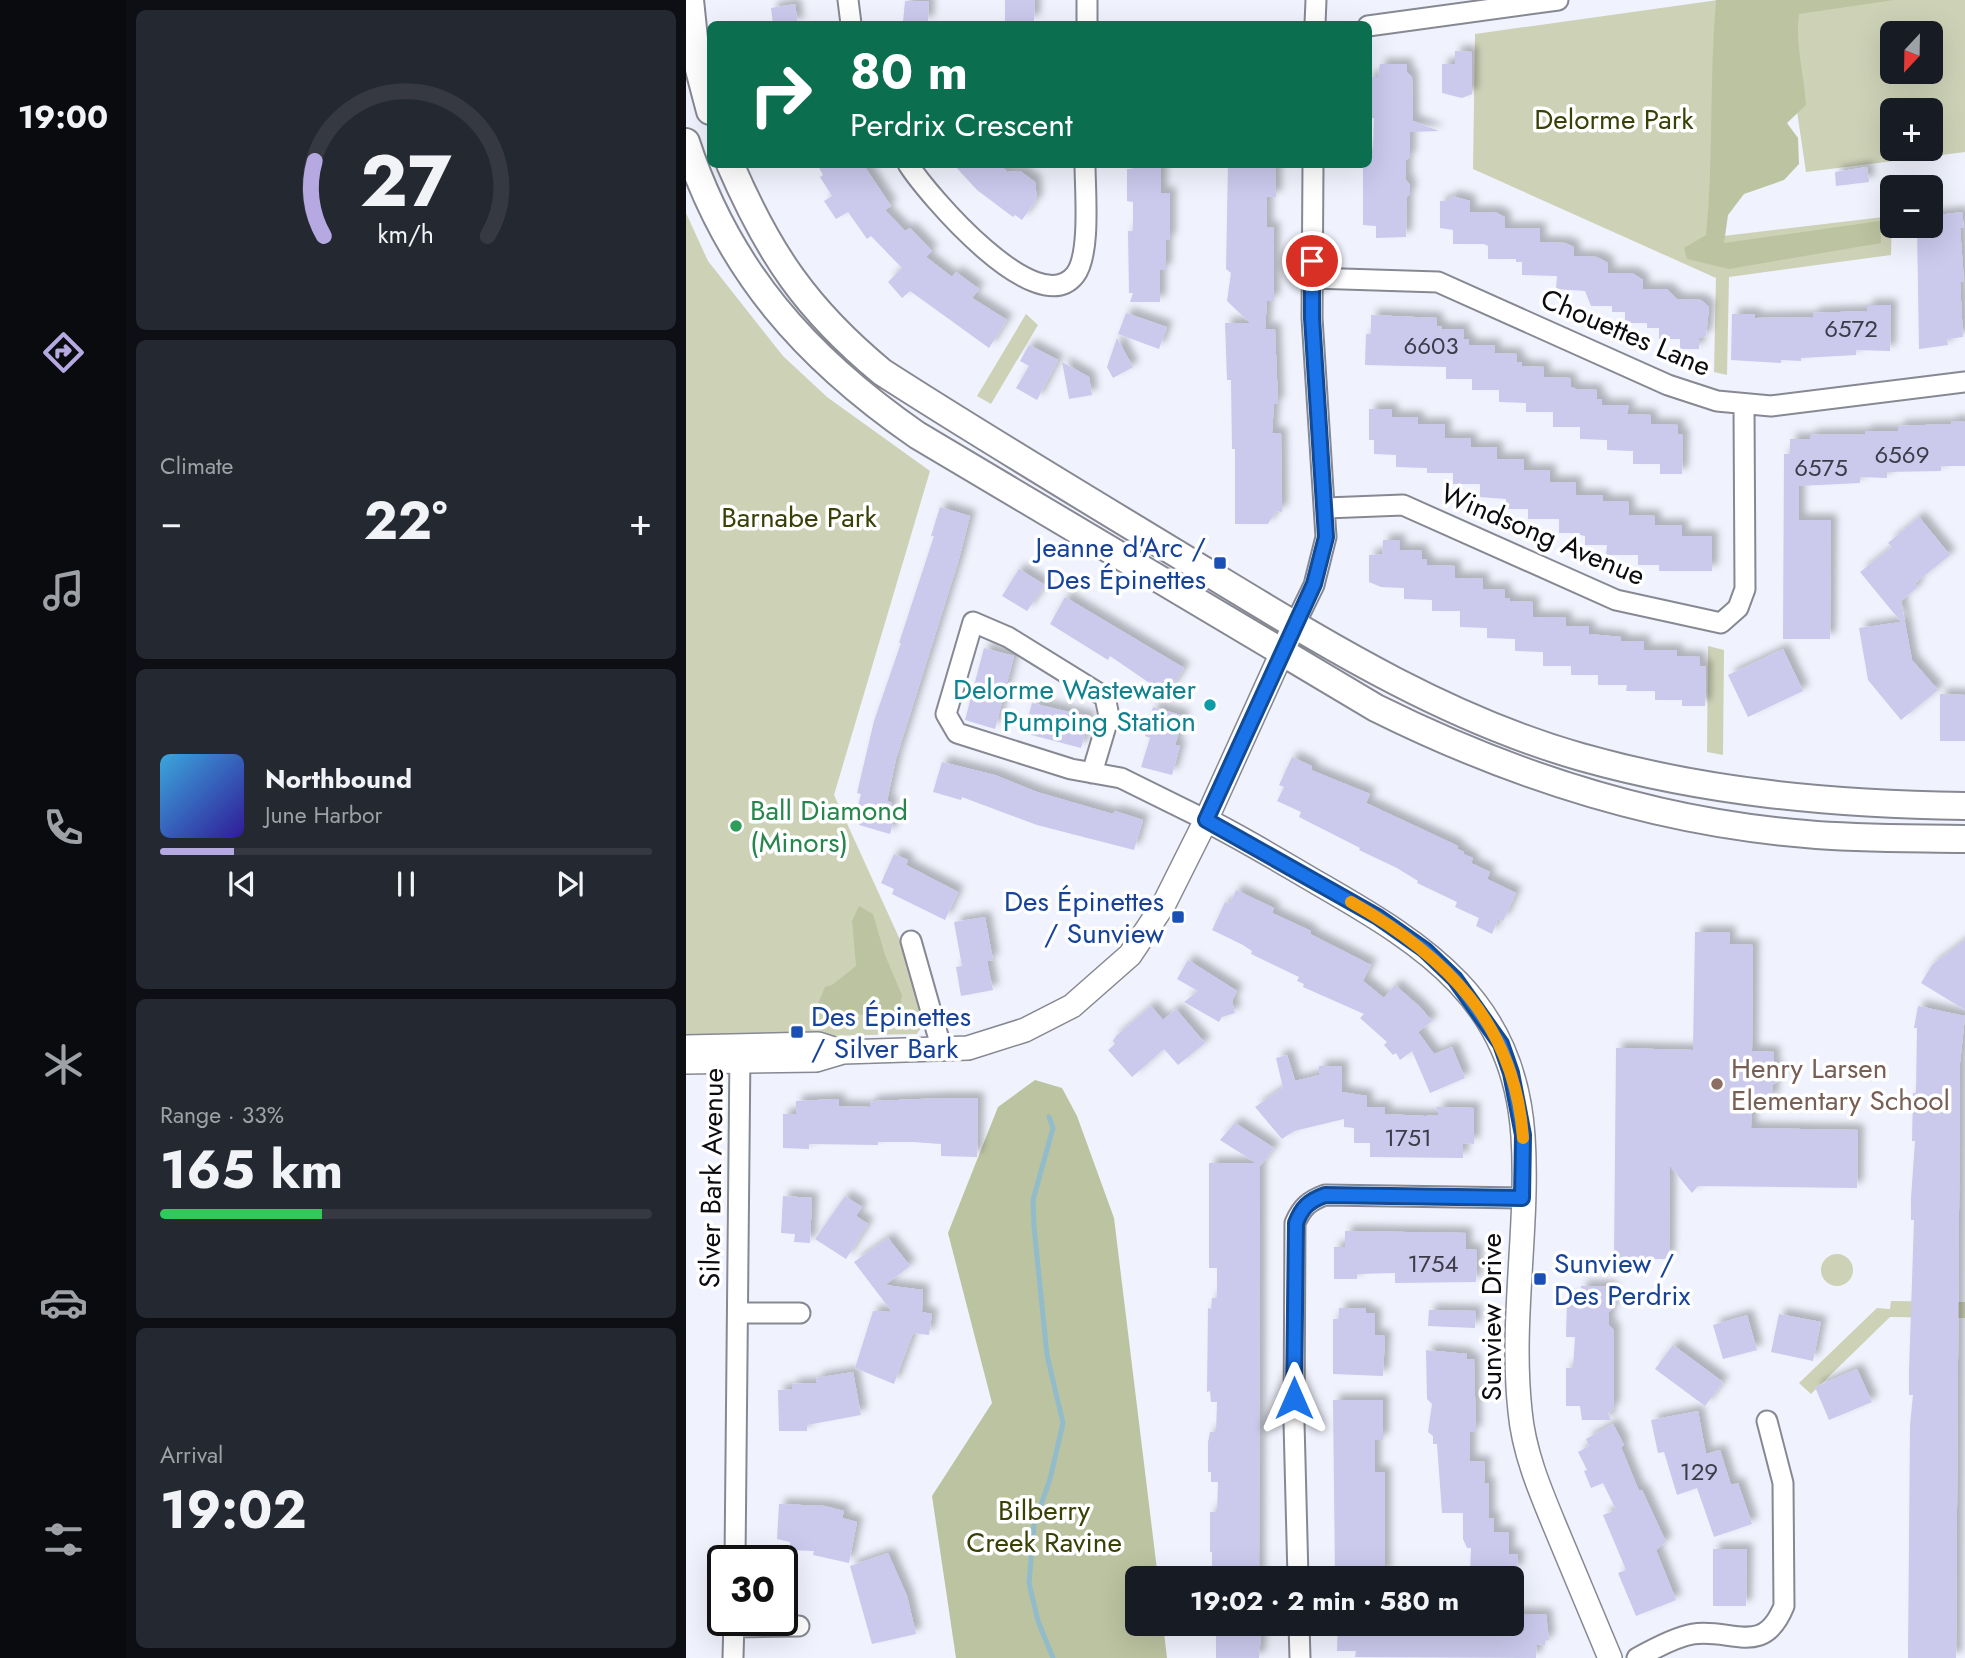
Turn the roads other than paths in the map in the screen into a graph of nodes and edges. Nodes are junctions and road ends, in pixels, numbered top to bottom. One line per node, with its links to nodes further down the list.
1 (690, 0): 10 (main road)
2 (848, 0): 6 (street)
3 (1087, 0): 7 (street)
4 (1316, 0): 8 (street)
5 (1558, 0): 9 (street)
6 (851, 21)
7 (1087, 21)
8 (1315, 21)
9 (1372, 25)
10 (707, 100)
11 (686, 142): 21 (main road)
12 (732, 168): 20 (main road)
13 (911, 168): 14 (street)
14 (1085, 168)
15 (1313, 168): 16 (street)
16 (1312, 278): 18 (street, Chouettes Lane); 19 (street)
17 (1965, 382): 18 (street, Chouettes Lane)
18 (1744, 405): 19 (street, Windsong Avenue)
19 (1326, 508): 20 (street)
20 (1294, 626): 21 (street); 23 (main road)
21 (1281, 652): 24 (street); 25 (main road)
22 (1092, 772): 22 (street); 24 (street)
23 (1965, 806)
24 (1206, 820): 28 (street); 31 (street, Sunview Drive)
25 (1965, 839)
26 (911, 941): 28 (street)
27 (686, 1047): 29 (street)
28 (942, 1050): 29 (street)
29 (740, 1053): 30 (street); 32 (street, Silver Bark Avenue)
30 (686, 1062)
31 (1522, 1198): 36 (street); 41 (street, Sunview Drive)
32 (738, 1312): 33 (street, Silver Bark Avenue); 35 (street, Silver Bark Avenue)
33 (800, 1313)
34 (1766, 1421): 42 (street)
35 (735, 1545)
36 (1298, 1566)
37 (734, 1636): 39 (street)
38 (1299, 1636): 40 (street)
39 (733, 1658)
40 (1300, 1658)
41 (1611, 1658)
42 (1637, 1658)

